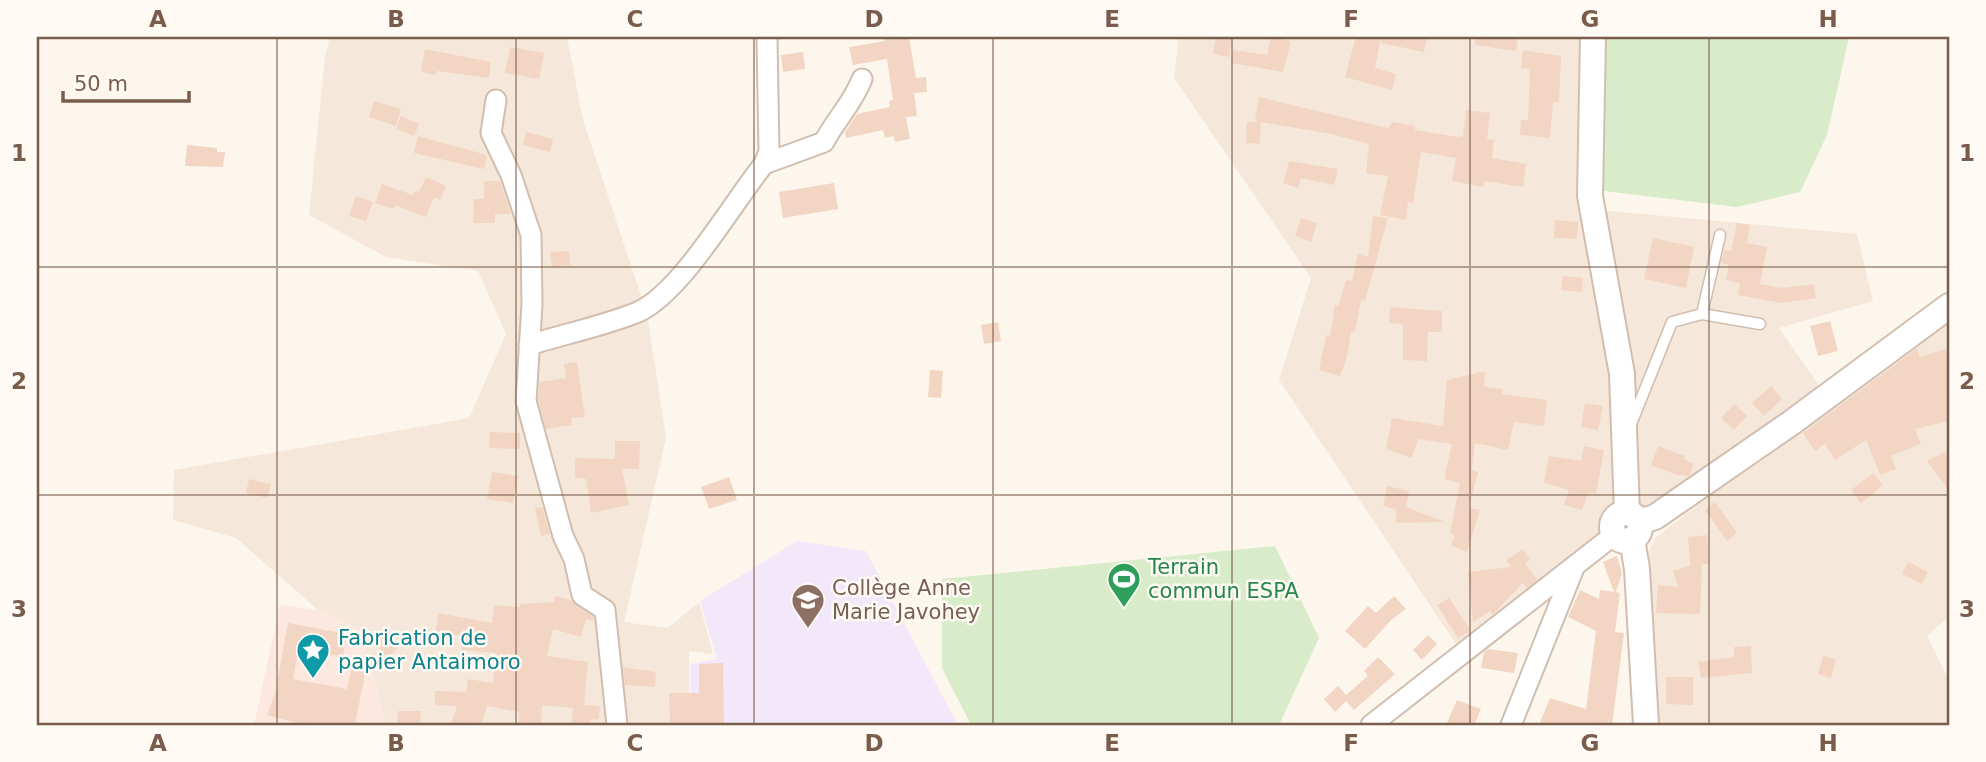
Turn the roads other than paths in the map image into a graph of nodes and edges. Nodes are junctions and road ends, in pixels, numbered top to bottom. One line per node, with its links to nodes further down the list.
1 (767, 37): 5 (street)
2 (1593, 37): 11 (street)
3 (862, 79): 5 (street)
4 (496, 100): 10 (street)
5 (764, 164): 10 (street)
6 (1720, 236): 8 (lane)
7 (1949, 306): 12 (street)
8 (1702, 314): 9 (lane); 11 (lane)
9 (1760, 324)
10 (529, 345): 14 (street)
11 (1625, 437): 12 (street)
12 (1628, 527): 13 (street); 17 (street)
13 (1574, 566): 15 (street); 16 (street)
14 (617, 725)
15 (1371, 725)
16 (1511, 725)
17 (1646, 725)

